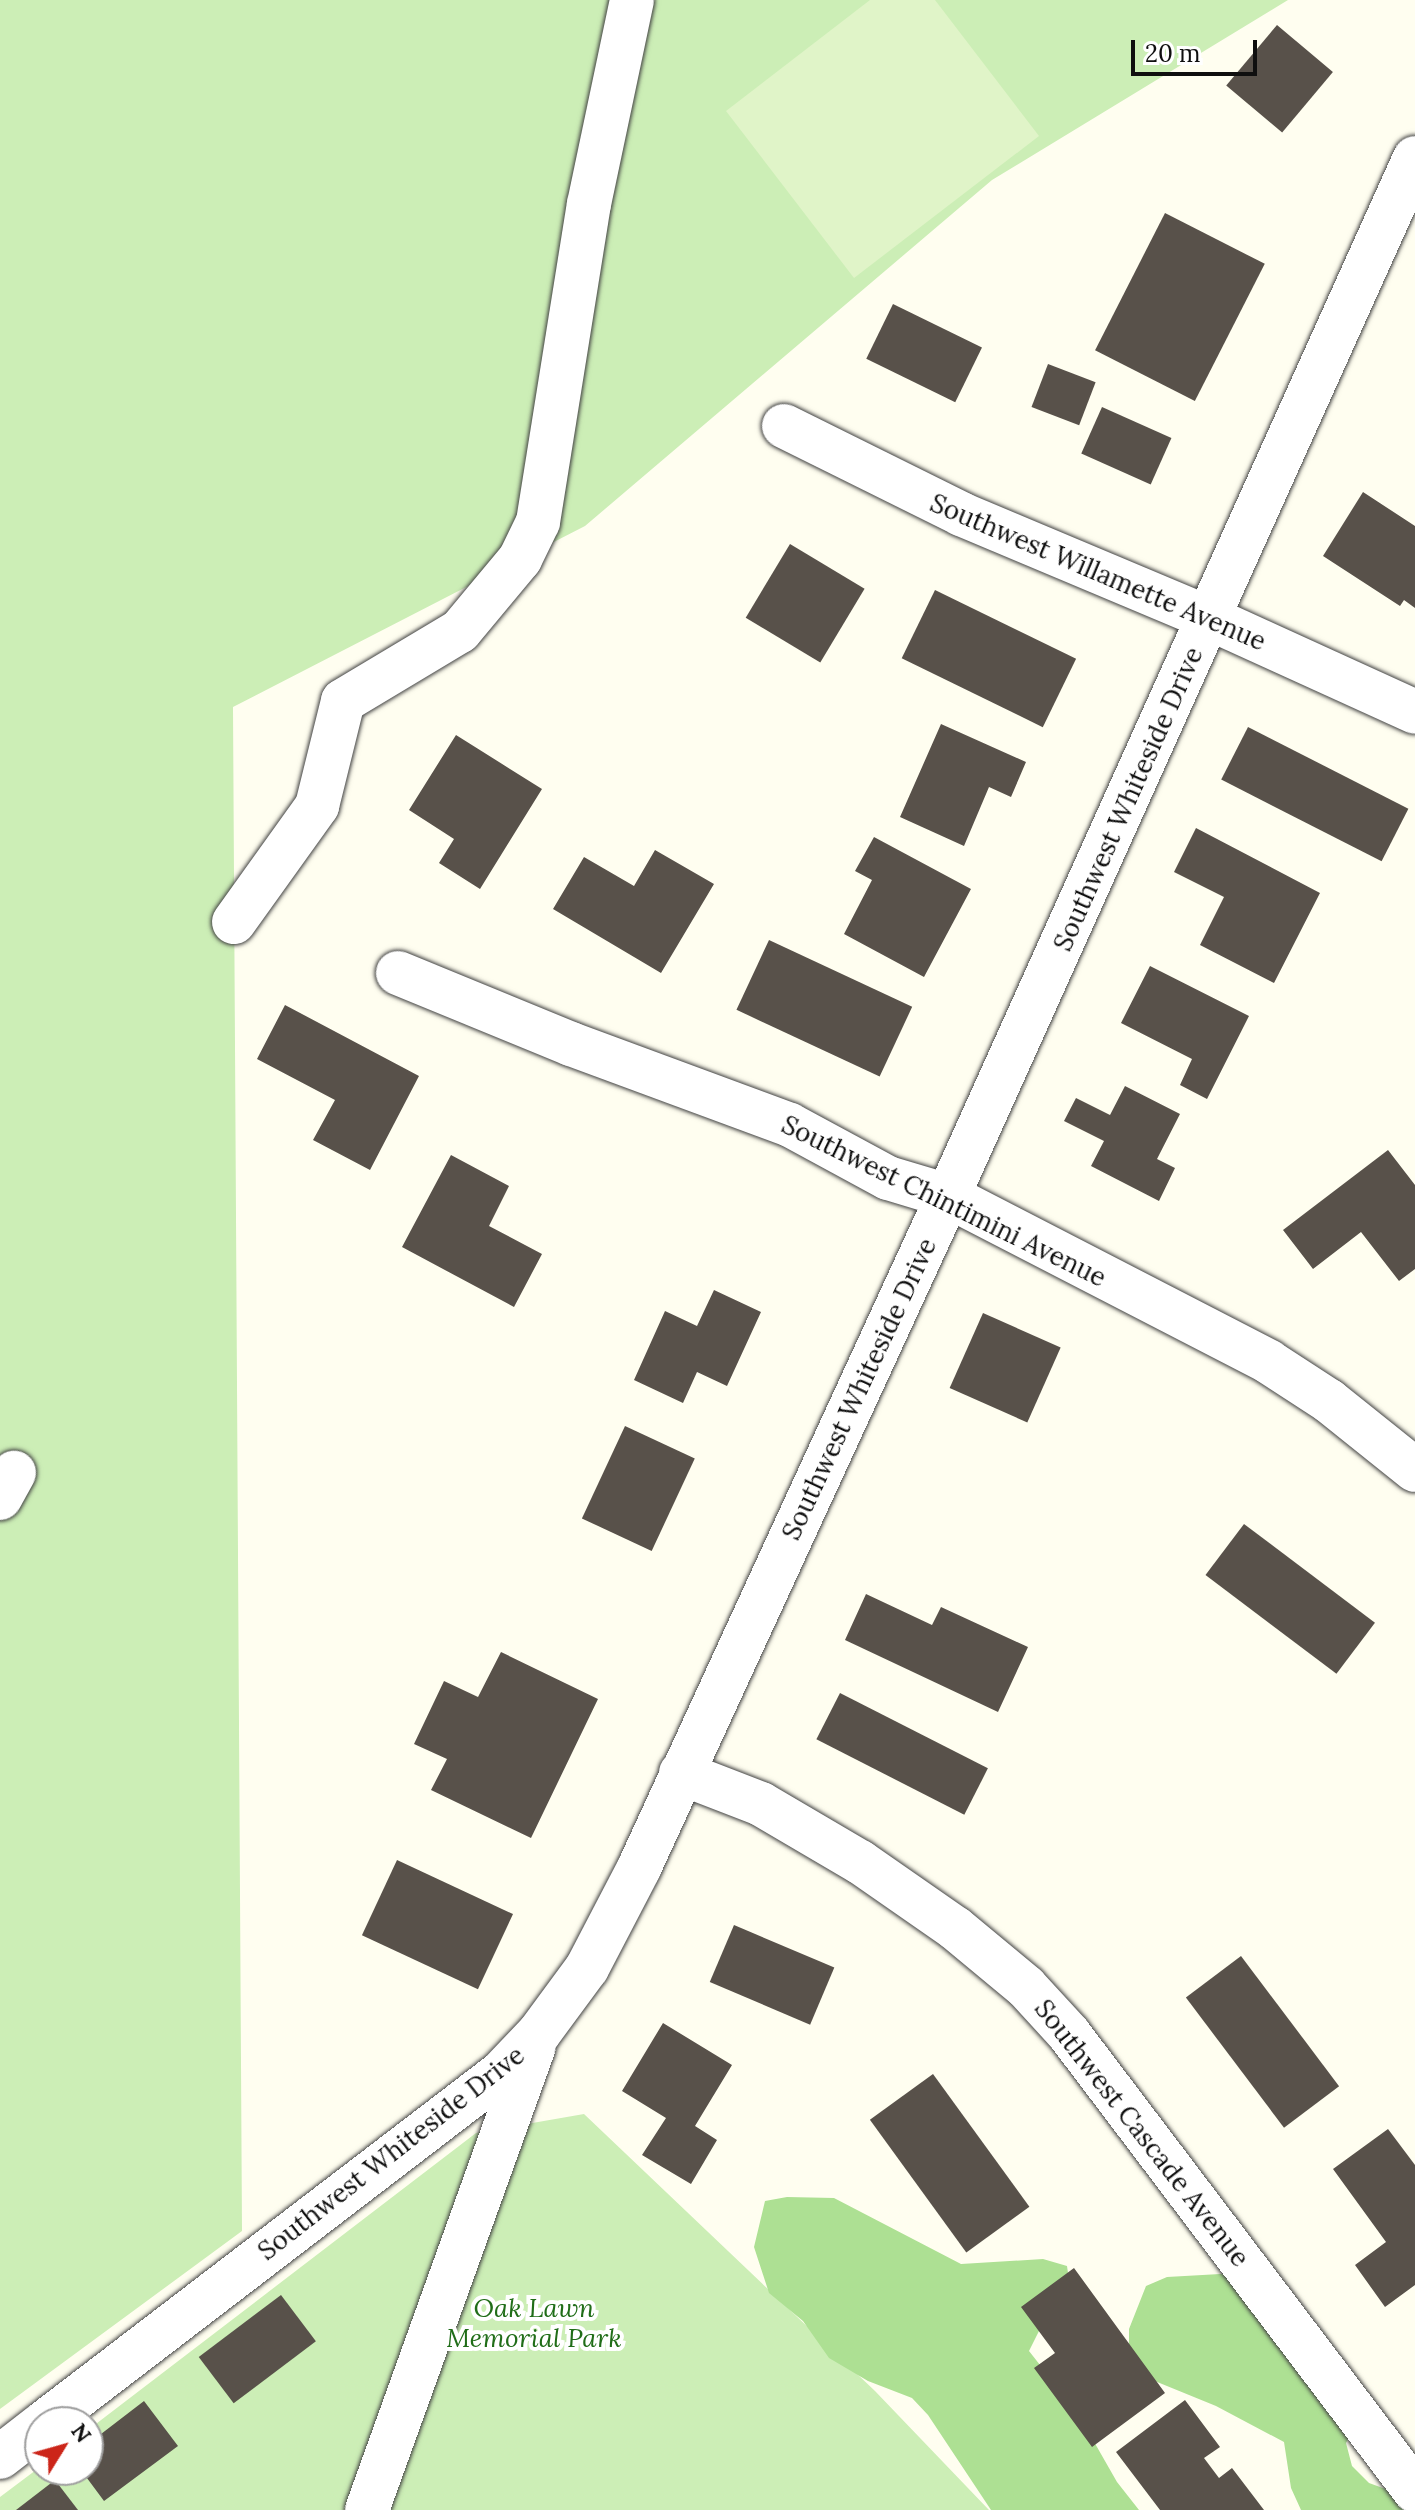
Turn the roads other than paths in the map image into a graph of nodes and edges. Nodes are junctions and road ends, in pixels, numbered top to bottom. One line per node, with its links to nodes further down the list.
1 (632, 0): 6 (street)
2 (1415, 158): 4 (street, Southwest Whiteside Drive)
3 (784, 426): 4 (street, Southwest Willamette Avenue)
4 (1209, 618): 5 (street, Southwest Willamette Avenue); 8 (street, Southwest Whiteside Drive)
5 (1415, 712)
6 (234, 922)
7 (398, 973): 8 (street, Southwest Chintimini Avenue)
8 (948, 1196): 9 (street, Southwest Chintimini Avenue); 10 (street, Southwest Whiteside Drive)
9 (1415, 1470)
10 (681, 1773): 11 (street, Southwest Whiteside Drive); 15 (street, Southwest Cascade Avenue)
11 (539, 2033): 12 (street, Southwest Whiteside Drive); 16 (street)
12 (66, 2406)
13 (24, 2438): 14 (street)
14 (0, 2455)
15 (1415, 2491)
16 (367, 2510)

